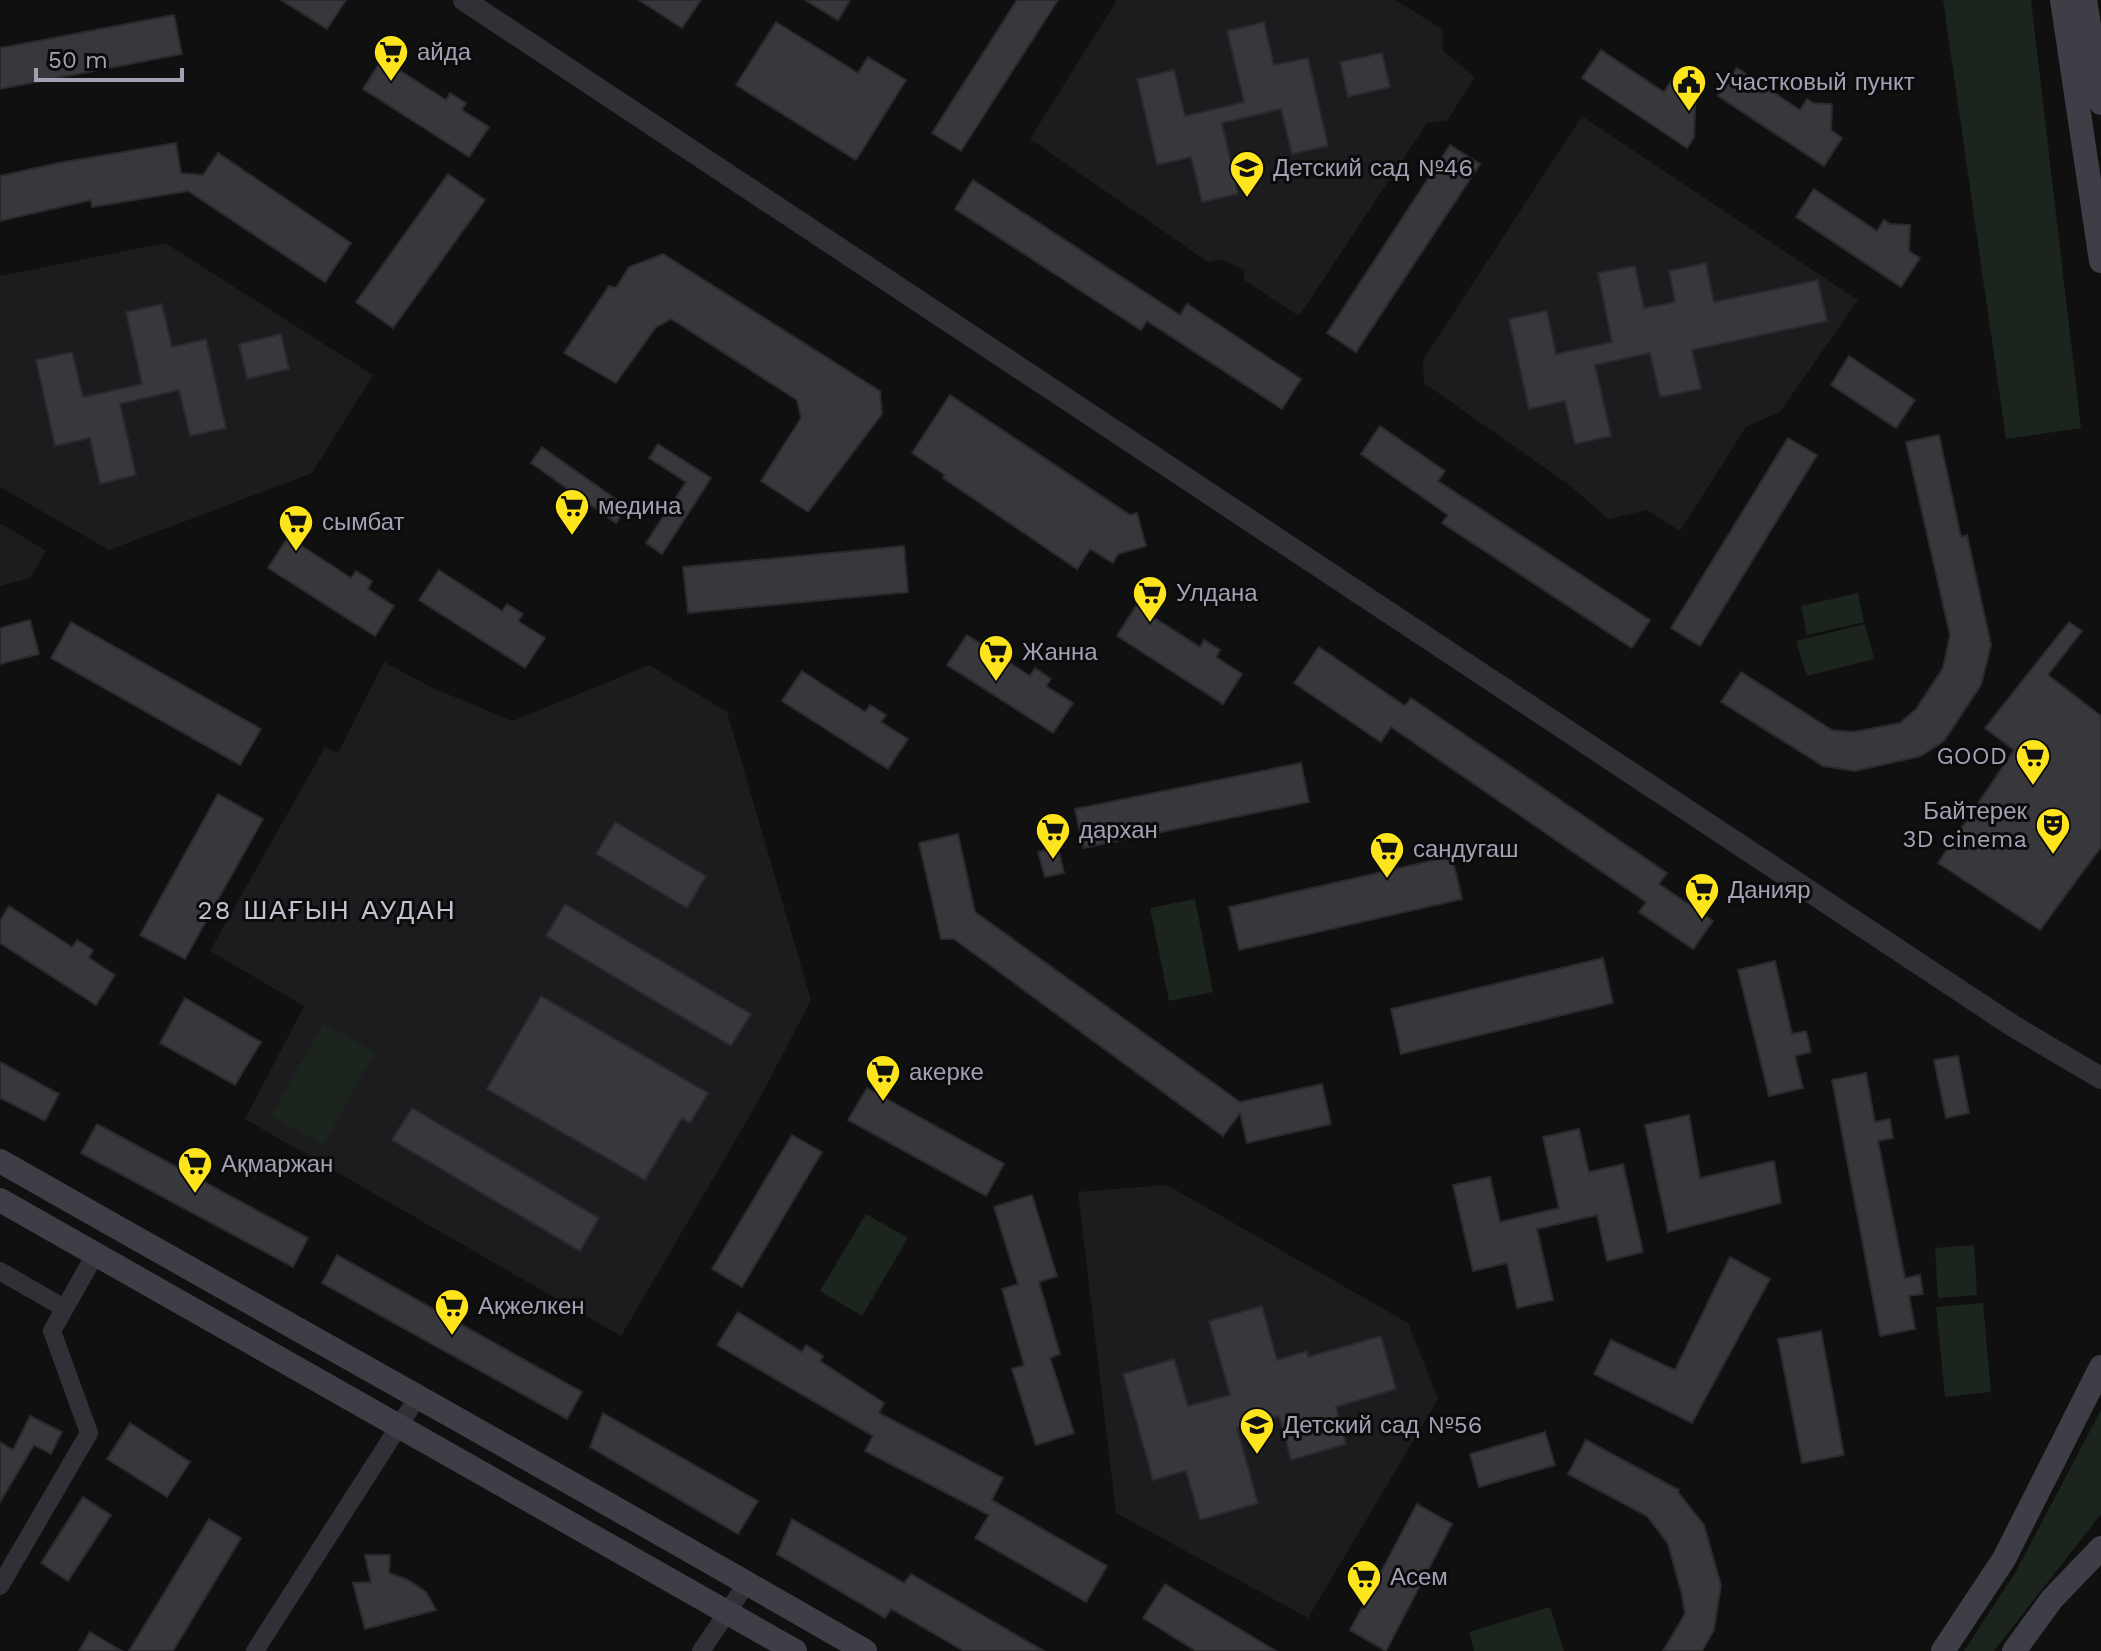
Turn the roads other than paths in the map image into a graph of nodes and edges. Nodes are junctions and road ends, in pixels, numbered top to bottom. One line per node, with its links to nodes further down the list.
1 (464, 0): 6 (street)
2 (2062, 0): 5 (main road)
3 (2085, 0): 4 (main road)
4 (2101, 103)
5 (2101, 261)
6 (2101, 1078)
7 (10, 1166): 8 (street); 13 (main road)
8 (1, 1204): 9 (main road)
9 (96, 1253): 11 (street); 14 (main road)
10 (0, 1271): 11 (street)
11 (64, 1308): 17 (street)
12 (2101, 1367): 23 (main road)
13 (417, 1398): 14 (street); 16 (main road)
14 (399, 1426): 18 (main road); 19 (street)
15 (2101, 1548): 24 (main road)
16 (747, 1583): 18 (street); 22 (main road)
17 (0, 1586)
18 (728, 1613): 20 (street); 21 (main road)
19 (255, 1651)
20 (701, 1651)
21 (795, 1651)
22 (865, 1651)
23 (1943, 1651)
24 (2014, 1651)

